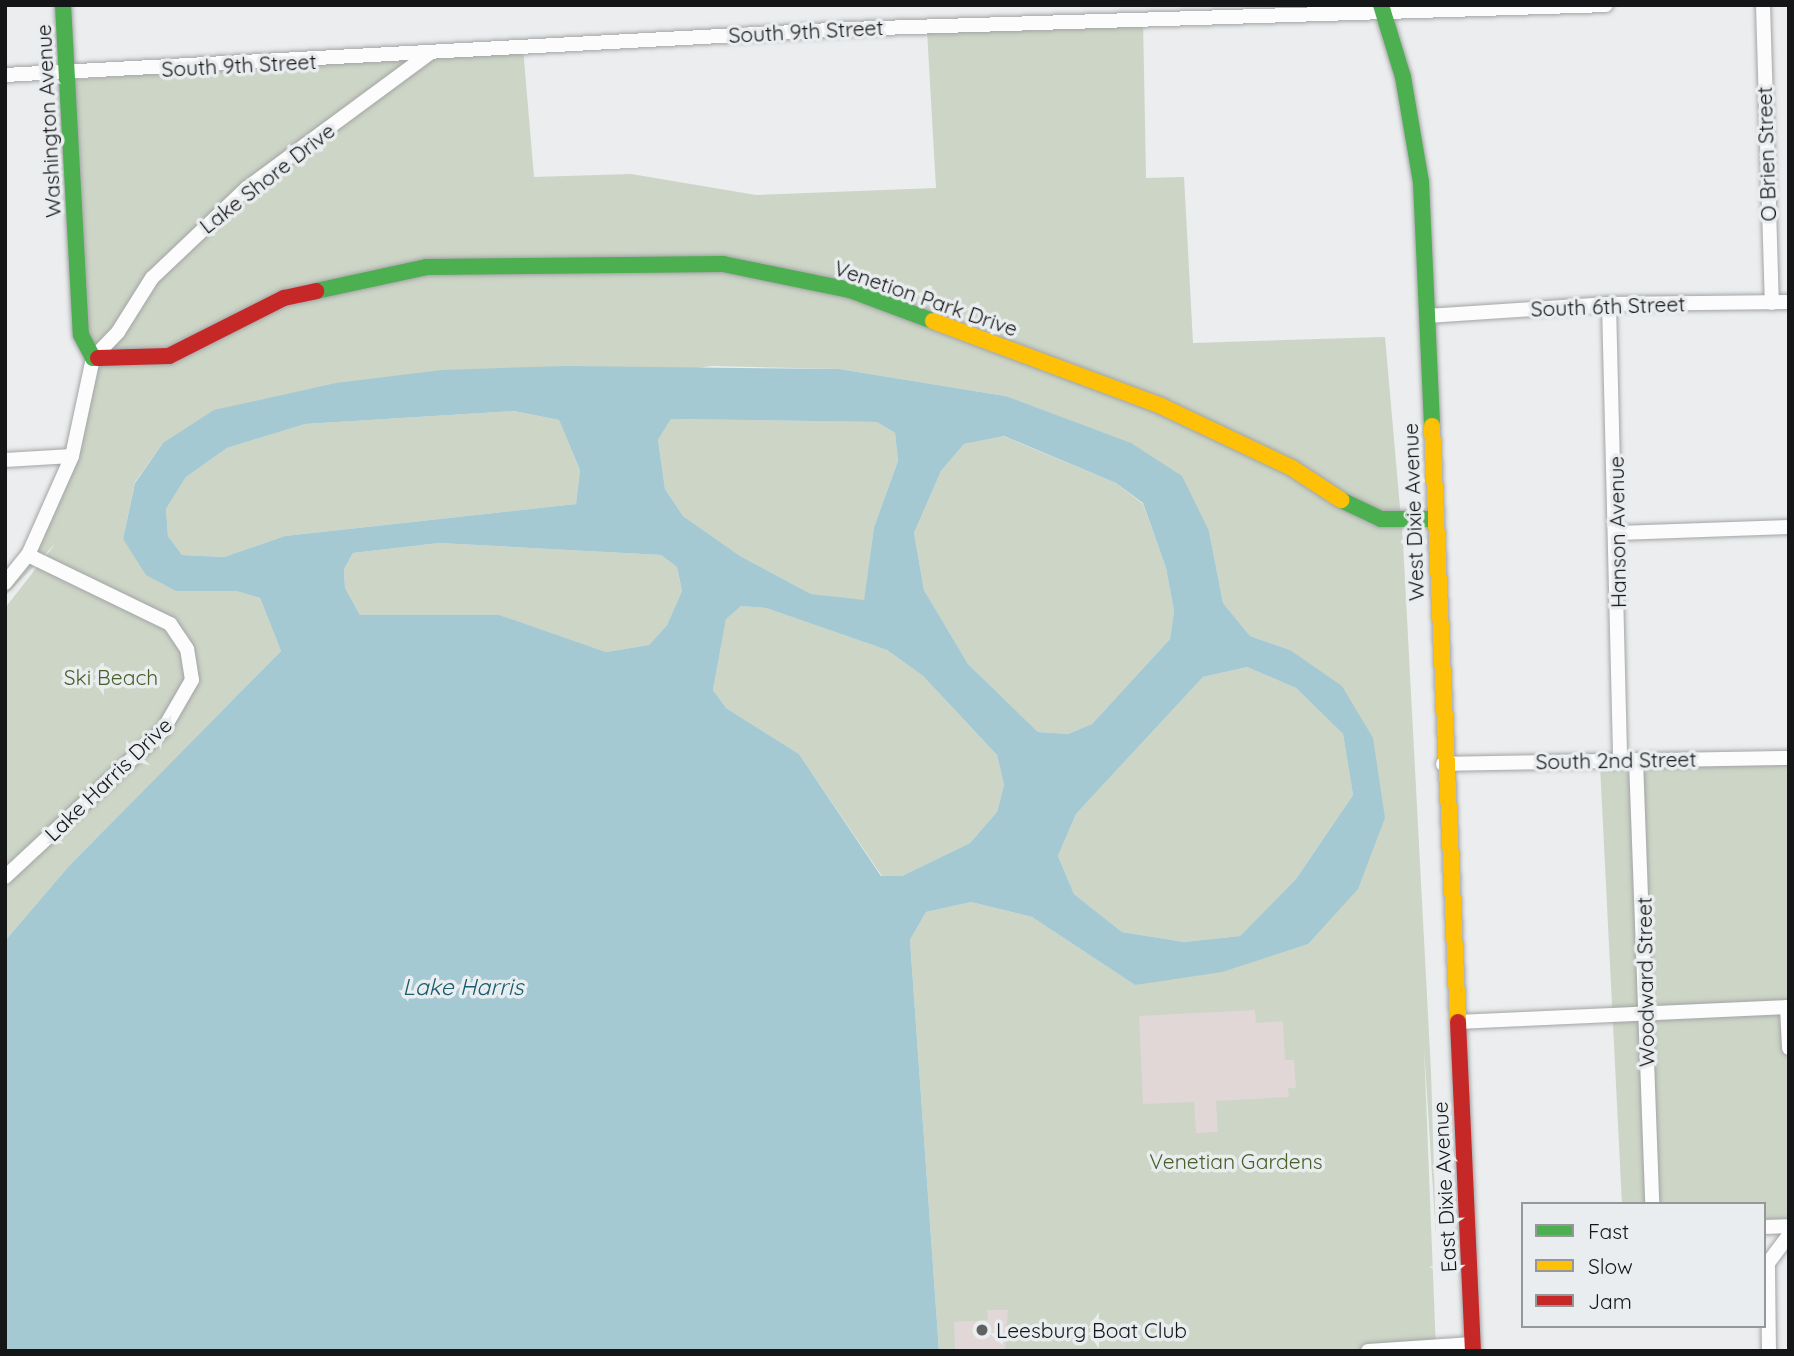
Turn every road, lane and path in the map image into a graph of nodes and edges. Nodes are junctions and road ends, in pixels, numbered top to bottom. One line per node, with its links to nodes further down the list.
1 (63, 5): 10 (street, Washington Avenue)
2 (1043, 5): 8 (street)
3 (1606, 5): 5 (street, South 9th Street)
4 (1763, 5): 13 (street, O Brien Street)
5 (1516, 7): 7 (street, South 9th Street)
6 (1282, 9): 7 (street, South 9th Street); 8 (street, South 9th Street)
7 (1382, 9): 15 (street, West Dixie Avenue)
8 (1044, 21): 9 (street, South 9th Street)
9 (429, 54): 10 (street, South 9th Street); 16 (street, Lake Shore Drive)
10 (66, 72): 11 (street, South 9th Street); 16 (street, Washington Avenue)
11 (5, 75)
12 (1789, 302): 13 (street, South 6th Street)
13 (1772, 303): 14 (street, South 6th Street)
14 (1609, 304): 15 (street, South 6th Street); 21 (street, Hanson Avenue)
15 (1427, 316): 19 (street, West Dixie Avenue)
16 (93, 358): 17 (street); 19 (street, Venetion Park Drive)
17 (72, 456): 18 (street); 22 (street)
18 (5, 460)
19 (1434, 519): 27 (street, West Dixie Avenue)
20 (1789, 527): 21 (street)
21 (1618, 533): 25 (street, Hanson Avenue)
22 (28, 555): 23 (street); 28 (street, Lake Harris Drive)
23 (5, 583)
24 (1789, 758): 26 (street, South 2nd Street)
25 (1620, 760): 26 (street, South 2nd Street); 27 (street, South 2nd Street)
26 (1636, 760): 30 (street, Woodward Street)
27 (1443, 764): 31 (street, West Dixie Avenue)
28 (5, 877)
29 (1788, 1007): 30 (street); 32 (street)
30 (1644, 1014): 31 (street); 33 (street, Woodward Street)
31 (1457, 1022): 37 (street, East Dixie Avenue)
32 (1789, 1048)
33 (1652, 1202)
34 (1789, 1226): 35 (street)
35 (1766, 1227)
36 (1789, 1235): 39 (street)
37 (1473, 1347): 38 (street)
38 (1368, 1351)
39 (1769, 1351)

